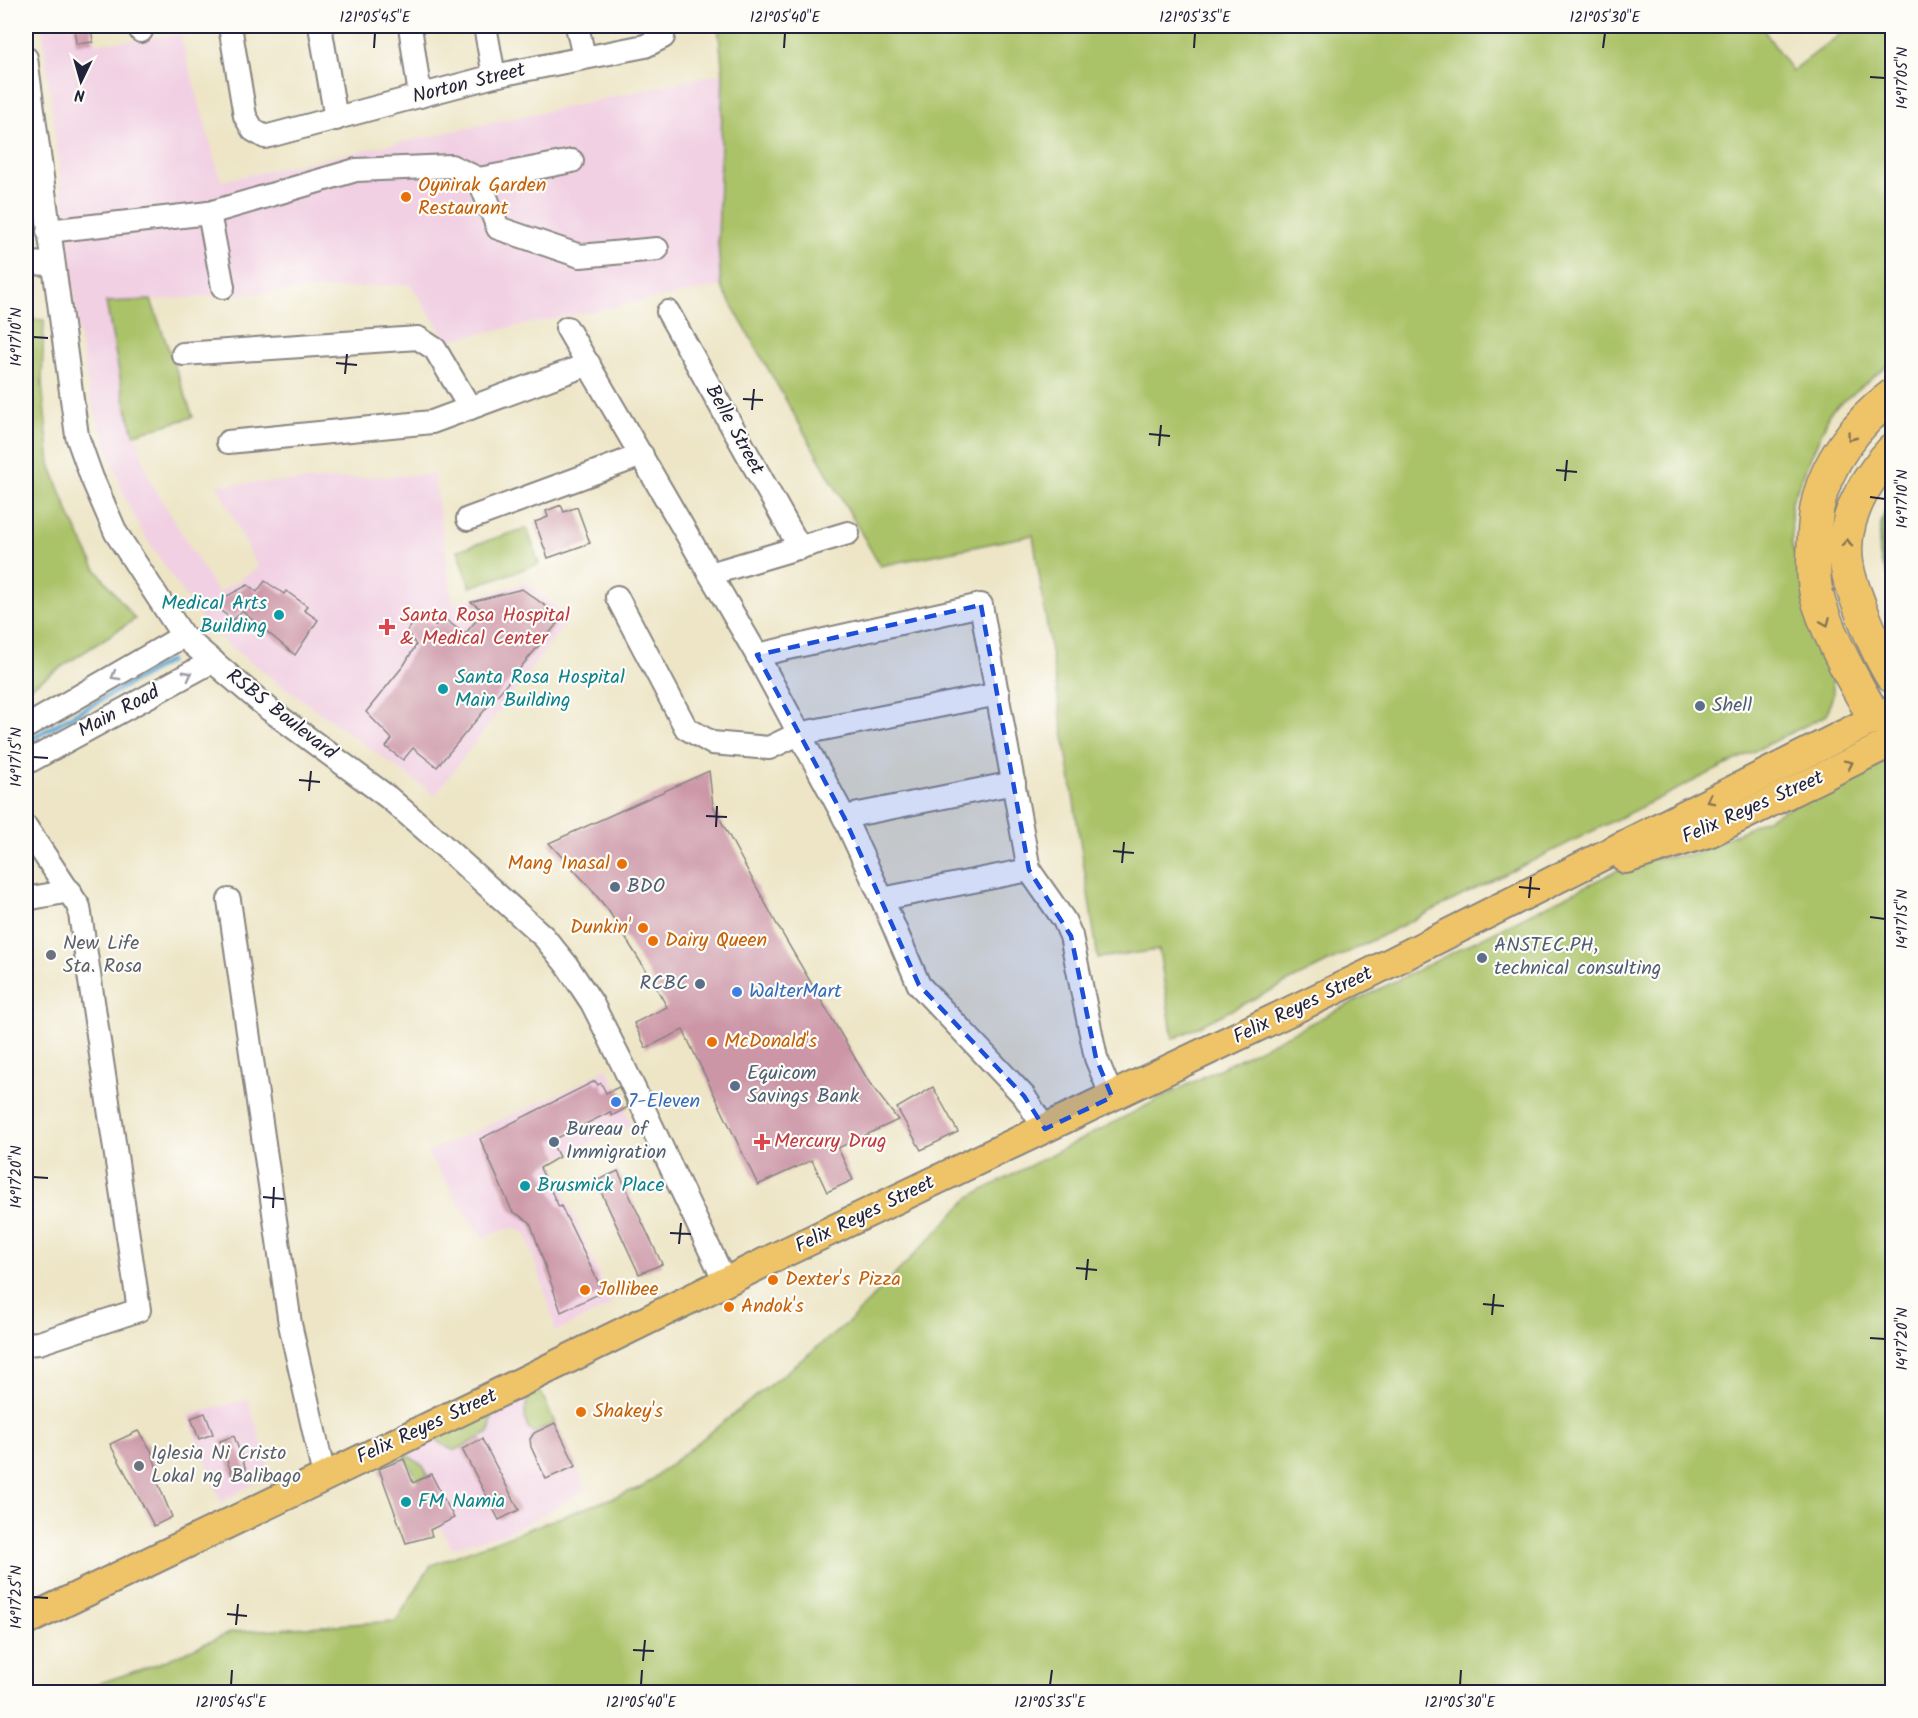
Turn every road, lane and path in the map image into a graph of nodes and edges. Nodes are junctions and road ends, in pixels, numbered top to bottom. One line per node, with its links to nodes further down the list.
1 (230, 26): 11 (street, Norton Street)
2 (320, 26): 11 (street)
3 (410, 26): 10 (street)
4 (485, 26): 9 (street)
5 (577, 26): 7 (street)
6 (664, 26): 7 (street, Norton Street)
7 (584, 57): 9 (street, Norton Street)
8 (26, 58): 15 (street, RSBS Boulevard)
9 (494, 76): 10 (street, Norton Street)
10 (420, 96): 11 (street, Norton Street)
11 (336, 119)
12 (572, 161): 13 (street)
13 (479, 179): 14 (street); 16 (street)
14 (209, 213): 15 (street); 19 (street)
15 (48, 231): 18 (street, RSBS Boulevard)
16 (657, 249)
17 (26, 262): 18 (street)
18 (52, 264): 34 (street, RSBS Boulevard)
19 (223, 287)
20 (668, 312): 31 (street, Belle Street)
21 (567, 328): 23 (street)
22 (183, 354): 25 (street)
23 (589, 364): 25 (street); 28 (street)
24 (1893, 396): 40 (highway, one-way to 40)
25 (470, 408): 26 (street)
26 (228, 442)
27 (1893, 451): 37 (highway, one-way to 27)
28 (642, 454): 29 (street); 32 (street)
29 (468, 519)
30 (848, 533): 31 (street)
31 (800, 548): 32 (street)
32 (710, 574): 35 (street)
33 (617, 597): 41 (street)
34 (183, 636): 36 (street, RSBS Boulevard); 39 (street, Main Road, one-way to 39)
35 (757, 655): 38 (street); 41 (street)
36 (213, 661): 42 (street, Main Road, one-way to 36); 53 (street, RSBS Boulevard)
37 (1893, 676)
38 (998, 694): 41 (street); 43 (street)
39 (26, 727)
40 (1887, 729): 51 (main road, Felix Reyes Street)
41 (798, 734): 44 (street)
42 (26, 763)
43 (1014, 783): 44 (street); 46 (street)
44 (844, 817): 49 (street)
45 (26, 827): 47 (street)
46 (1029, 870): 49 (street); 51 (street)
47 (70, 891): 48 (street); 54 (street)
48 (26, 899)
49 (882, 899): 52 (street)
50 (229, 900): 55 (street)
51 (1112, 1097): 52 (main road, Felix Reyes Street)
52 (1045, 1129): 53 (main road, Felix Reyes Street)
53 (725, 1282): 55 (main road, Felix Reyes Street)
54 (26, 1344)
55 (324, 1476): 56 (main road, Felix Reyes Street)
56 (26, 1621)

